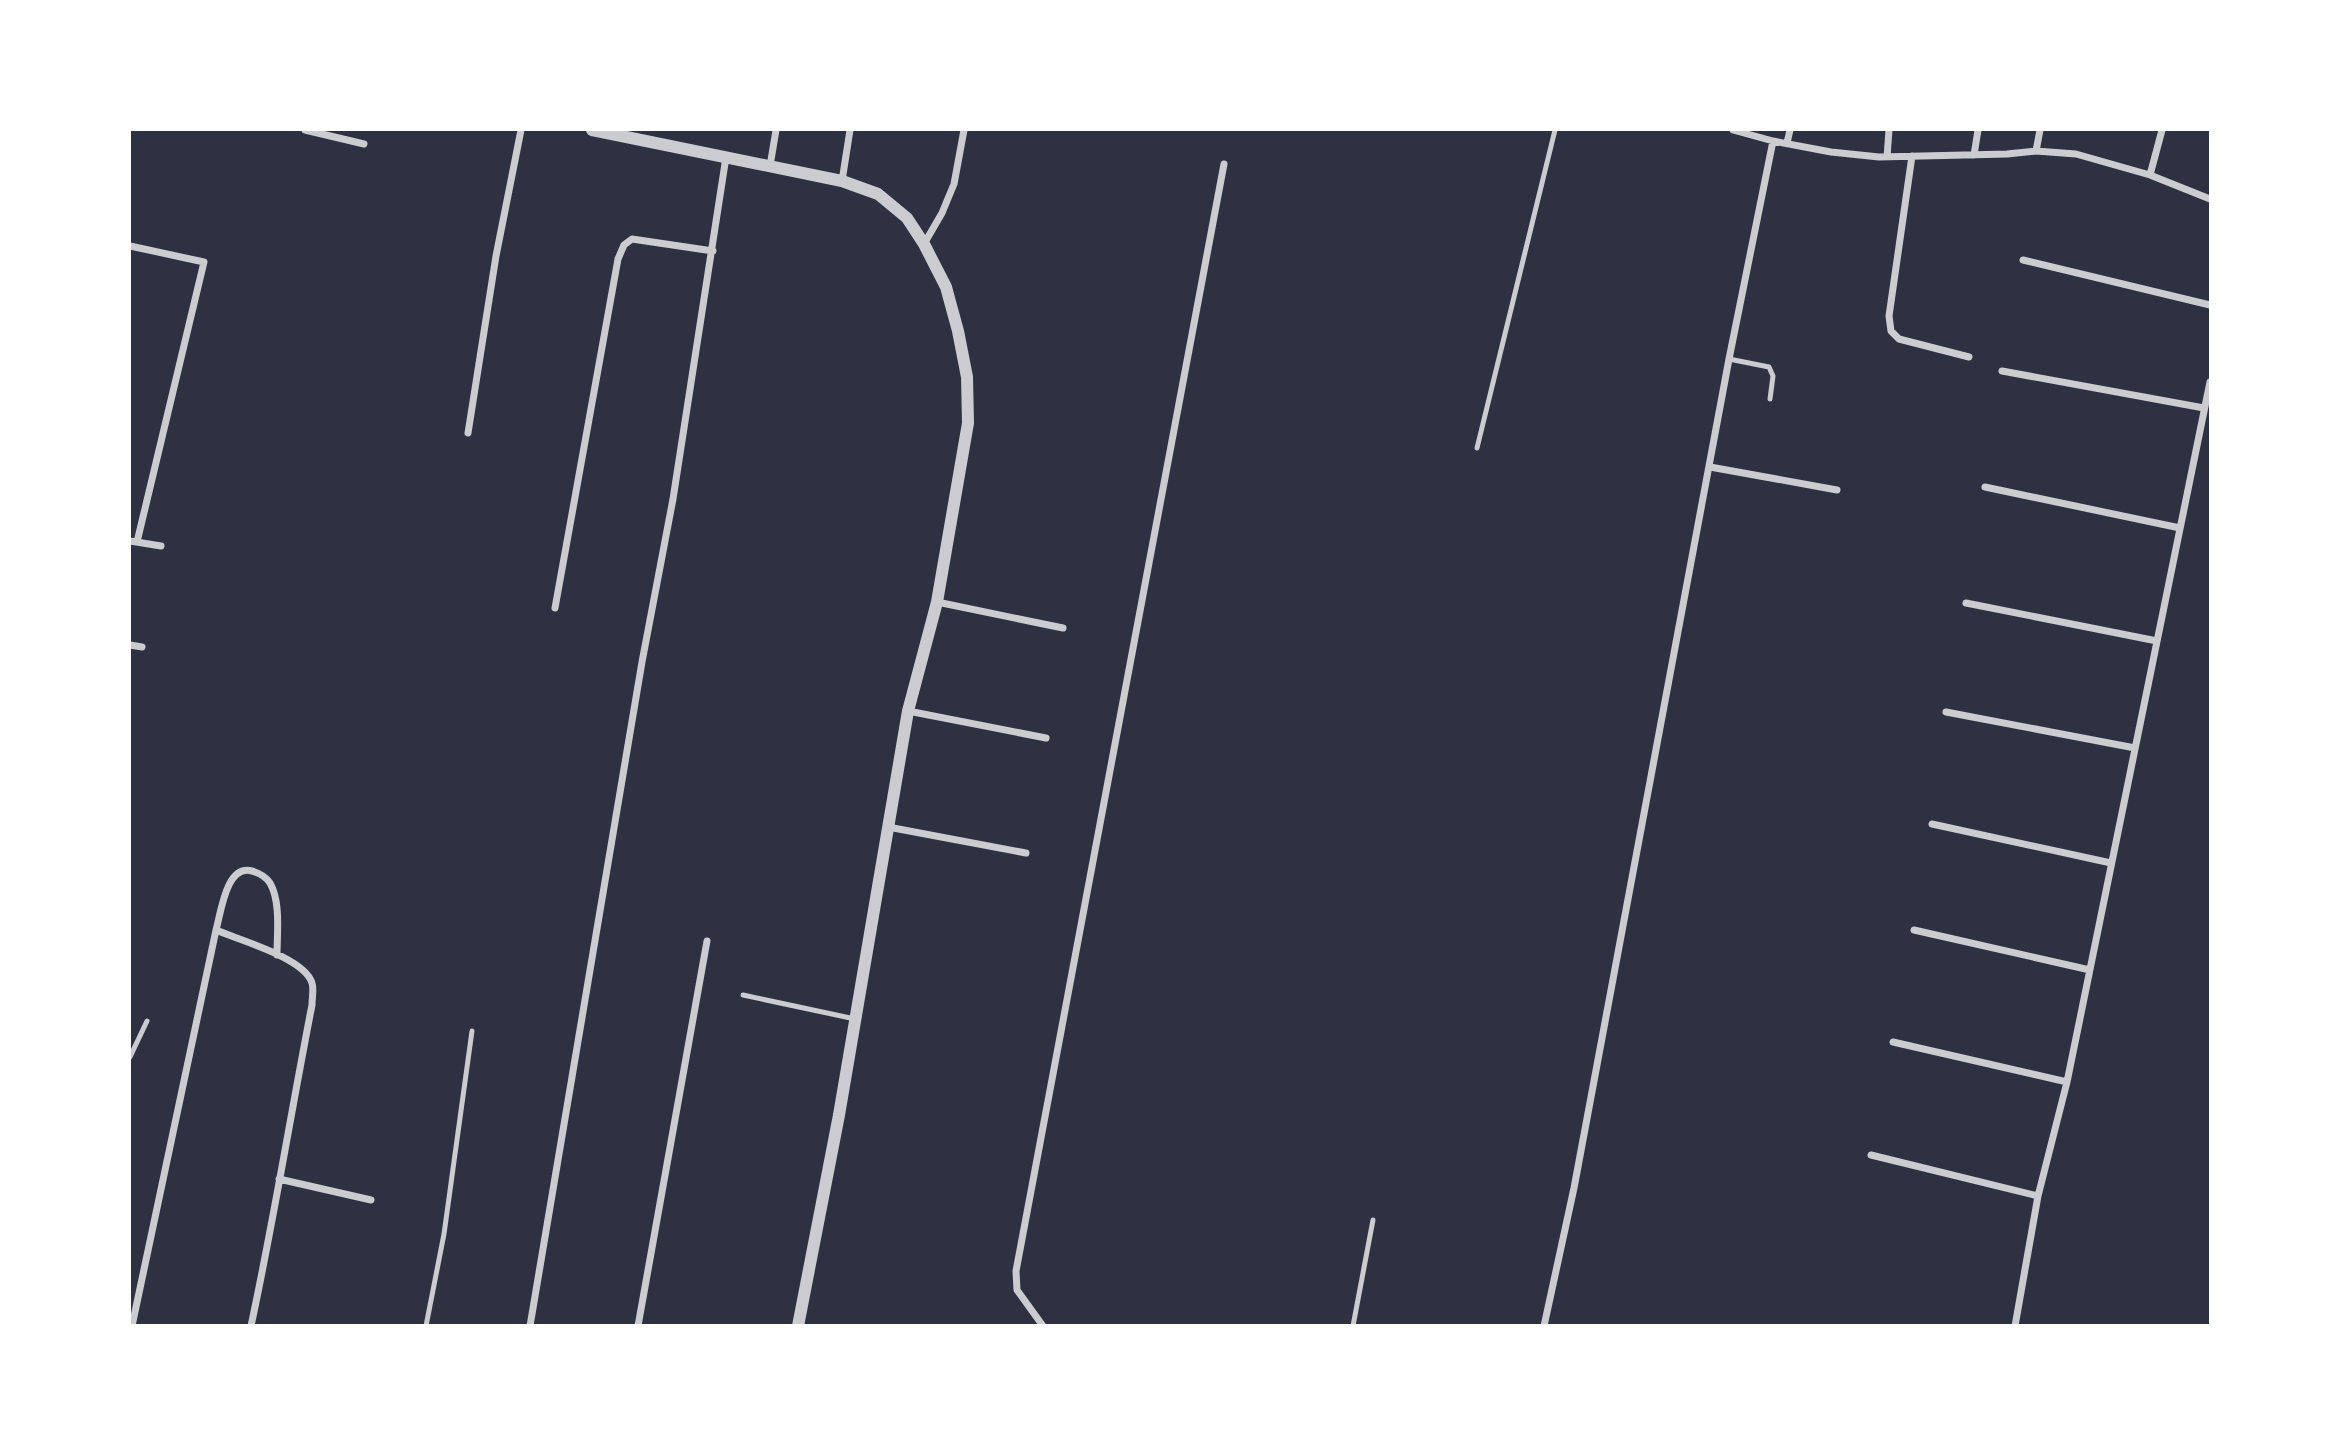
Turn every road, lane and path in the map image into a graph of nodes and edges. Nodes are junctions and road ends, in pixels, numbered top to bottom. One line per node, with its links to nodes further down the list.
1 (305, 130): 16 (street)
2 (521, 130): 39 (street)
3 (592, 130): 14 (street)
4 (776, 130): 24 (street)
5 (850, 130): 26 (street)
6 (964, 130): 28 (street)
7 (1555, 130): 40 (lane)
8 (1733, 130): 15 (street)
9 (1790, 130): 17 (street)
10 (1889, 130): 22 (street)
11 (1978, 130): 19 (street)
12 (2040, 130): 18 (street)
13 (2162, 130): 25 (street)
14 (619, 133): 21 (street)
15 (1773, 141): 17 (street); 34 (street)
16 (364, 144)
17 (1787, 144): 22 (street)
18 (2036, 150): 19 (street); 25 (street)
19 (1974, 155): 20 (street)
20 (1912, 156): 22 (street); 33 (street)
21 (726, 157): 24 (street); 30 (street)
22 (1887, 157)
23 (1224, 164): 85 (street)
24 (771, 166): 26 (street)
25 (2150, 175): 27 (street)
26 (842, 181): 28 (street)
27 (2210, 199)
28 (924, 244): 47 (street)
29 (130, 246): 45 (street)
30 (713, 251): 49 (street); 82 (street)
31 (2023, 260): 32 (street)
32 (2210, 305)
33 (1969, 356)
34 (1729, 359): 37 (lane); 41 (street)
35 (2002, 371): 38 (street)
36 (2210, 382): 38 (street)
37 (1770, 399)
38 (2204, 408): 44 (street)
39 (468, 433)
40 (1477, 448)
41 (1710, 467): 43 (street); 87 (street)
42 (1985, 487): 44 (street)
43 (1837, 490)
44 (2180, 528): 51 (street)
45 (133, 542): 46 (street)
46 (161, 546)
47 (937, 602): 50 (street); 54 (street)
48 (1966, 603): 51 (street)
49 (555, 608)
50 (1063, 628)
51 (2157, 641): 57 (street)
52 (130, 645): 53 (street)
53 (142, 647)
54 (908, 711): 56 (street); 59 (street)
55 (1946, 712): 57 (street)
56 (1046, 738)
57 (2135, 748): 61 (street)
58 (1932, 824): 61 (street)
59 (888, 827): 60 (street); 68 (street)
60 (1026, 853)
61 (2111, 863): 66 (street)
62 (216, 930): 65 (street); 65 (street); 79 (street)
63 (1914, 930): 66 (street)
64 (707, 942): 83 (street)
65 (277, 955): 75 (street)
66 (2090, 970): 73 (street)
67 (743, 995): 68 (lane)
68 (855, 1019): 84 (street)
69 (147, 1021): 72 (lane)
70 (472, 1031): 81 (lane)
71 (1893, 1042): 73 (street)
72 (130, 1057)
73 (2067, 1082): 76 (street)
74 (1871, 1155): 76 (street)
75 (279, 1179): 77 (street); 80 (street)
76 (2038, 1196): 88 (street)
77 (371, 1200)
78 (1373, 1220): 86 (lane)
79 (132, 1325)
80 (250, 1325)
81 (426, 1325)
82 (530, 1325)
83 (638, 1325)
84 (798, 1325)
85 (1043, 1325)
86 (1353, 1325)
87 (1544, 1325)
88 (2015, 1325)

